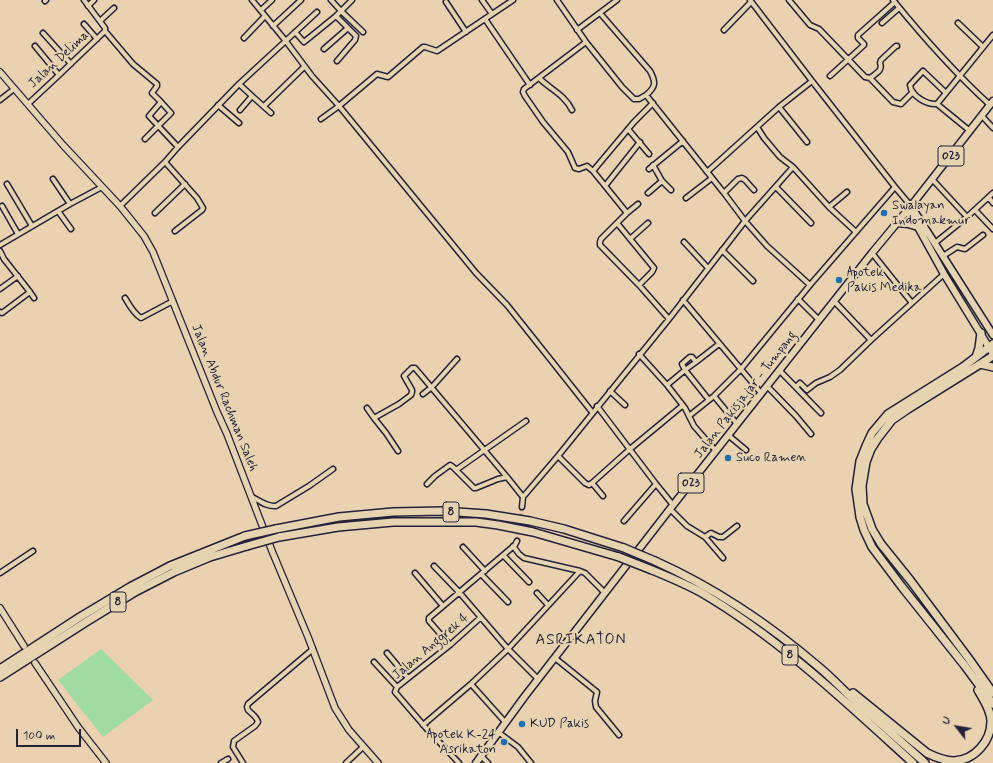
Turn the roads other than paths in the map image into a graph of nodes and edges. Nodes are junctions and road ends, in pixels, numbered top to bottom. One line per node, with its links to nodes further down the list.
1 (84, 0): 16 (street)
2 (94, 0): 16 (street)
3 (252, 0): 19 (street)
4 (272, 0): 19 (street)
5 (302, 0): 31 (street)
6 (331, 0): 20 (street)
7 (352, 0): 20 (street)
8 (482, 0): 22 (street)
9 (513, 0): 22 (street)
10 (557, 0): 33 (street)
11 (617, 0): 23 (street)
12 (789, 0): 49 (street)
13 (750, 1): 34 (street); 59 (street)
14 (894, 1): 18 (street); 49 (street)
15 (446, 2): 38 (street)
16 (88, 6): 27 (street)
17 (114, 8): 27 (street)
18 (899, 8): 30 (street); 56 (street)
19 (261, 10): 24 (street)
20 (341, 11): 25 (street); 37 (street)
21 (317, 12): 36 (street)
22 (492, 14): 26 (street)
23 (600, 14): 33 (street); 65 (street)
24 (265, 16): 31 (street); 41 (street)
25 (336, 16): 32 (street); 36 (street)
26 (485, 19): 38 (street); 61 (street)
27 (100, 21): 35 (street)
28 (958, 23): 47 (street)
29 (84, 24): 42 (street)
30 (882, 24)
31 (273, 26): 43 (street)
32 (348, 28): 48 (street); 50 (street)
33 (577, 30): 44 (street)
34 (724, 30)
35 (105, 31): 42 (street, Jalan Delima); 68 (street)
36 (295, 32): 43 (street)
37 (363, 32)
38 (466, 32): 75 (street)
39 (43, 33): 51 (street)
40 (993, 35): 47 (street)
41 (244, 38)
42 (97, 39): 51 (street, Jalan Delima)
43 (285, 40): 52 (street); 60 (street)
44 (586, 42): 57 (street); 65 (street)
45 (35, 46): 54 (street)
46 (897, 46): 58 (street)
47 (983, 47): 56 (street)
48 (324, 49)
49 (848, 59): 55 (street); 58 (street)
50 (337, 61)
51 (71, 64): 54 (street, Jalan Delima)
52 (304, 67): 74 (street); 75 (street)
53 (0, 72): 62 (street, Jalan Abdur Rachman Saleh)
54 (59, 75): 70 (street, Jalan Delima)
55 (830, 76)
56 (960, 76): 64 (street); 69 (street); 72 (street)
57 (539, 78): 61 (street); 78 (street)
58 (870, 78): 63 (street)
59 (812, 81): 76 (street); 109 (street)
60 (239, 84): 66 (street); 73 (street)
61 (530, 85): 98 (street)
62 (14, 88): 67 (street); 70 (street, Jalan Abdur Rachman Saleh)
63 (913, 92): 64 (street); 72 (street)
64 (946, 93): 72 (street)
65 (646, 95): 71 (street)
66 (252, 96): 74 (street); 77 (street)
67 (0, 100)
68 (161, 102): 83 (street); 83 (street)
69 (992, 103): 80 (main road, Jalan Pakisjajar - Tumpang / 023)
70 (28, 104): 107 (street, Jalan Abdur Rachman Saleh)
71 (653, 104): 86 (street); 89 (street)
72 (937, 104): 87 (street)
73 (218, 105): 82 (street); 92 (street)
74 (264, 106): 79 (street)
75 (339, 106): 81 (street); 197 (street)
76 (778, 107): 84 (street); 91 (street)
77 (240, 110)
78 (572, 110)
79 (271, 113)
80 (982, 116): 85 (street); 87 (main road, Jalan Pakisjajar - Tumpang / 023)
81 (321, 119)
82 (239, 123)
83 (158, 126): 88 (street); 92 (street)
84 (757, 127): 96 (street); 99 (street)
85 (993, 128)
86 (628, 129): 90 (street); 98 (street)
87 (970, 131): 102 (main road, Jalan Pakisjajar - Tumpang / 023)
88 (145, 139)
89 (683, 141): 95 (street); 99 (street)
90 (640, 142): 93 (street); 106 (street)
91 (807, 142)
92 (178, 147): 94 (street)
93 (649, 154)
94 (165, 162): 105 (street); 122 (street)
95 (653, 165): 97 (street); 103 (street)
96 (793, 168): 108 (street); 123 (street)
97 (649, 169)
98 (593, 171): 106 (street)
99 (707, 172): 100 (street)
100 (712, 178): 114 (street); 116 (street)
101 (53, 179): 119 (street)
102 (932, 179): 124 (main road, Jalan Pakisjajar - Tumpang / 023); 129 (street)
103 (662, 180): 110 (street); 112 (street)
104 (7, 184): 135 (street)
105 (185, 184): 128 (street); 139 (street)
106 (605, 186): 127 (street)
107 (102, 187): 119 (street); 122 (street, Jalan Abdur Rachman Saleh)
108 (776, 187): 130 (street); 133 (street)
109 (895, 187): 124 (street); 140 (street)
110 (671, 190)
111 (754, 190): 114 (street)
112 (648, 192)
113 (847, 192): 123 (street)
114 (724, 193): 130 (street)
115 (993, 193): 117 (street)
116 (686, 198)
117 (988, 198): 118 (street); 125 (street)
118 (993, 203)
119 (70, 204): 126 (street)
120 (638, 204): 127 (street)
121 (2, 206): 141 (street)
122 (120, 206): 163 (street, Jalan Abdur Rachman Saleh)
123 (828, 207): 140 (street)
124 (909, 208): 134 (main road, Jalan Pakisjajar - Tumpang / 023); 136 (main road); 145 (main road)
125 (975, 210): 129 (street); 138 (street)
126 (58, 211): 135 (street); 137 (street)
127 (627, 212): 131 (street)
128 (155, 213)
129 (966, 217): 145 (street)
130 (745, 221): 147 (street); 156 (street)
131 (617, 223): 143 (street); 155 (street)
132 (648, 223): 143 (street)
133 (811, 223)
134 (897, 223): 136 (main road); 149 (main road, Jalan Pakisjajar - Tumpang / 023)
135 (32, 226): 141 (street)
136 (918, 227): 152 (main road)
137 (71, 229)
138 (993, 230)
139 (175, 231)
140 (856, 232): 156 (street)
141 (18, 234): 146 (street)
142 (983, 235): 150 (street)
143 (630, 239): 155 (street)
144 (684, 242): 151 (street)
145 (935, 243): 150 (main road)
146 (0, 245)
147 (722, 250): 151 (street); 154 (street)
148 (0, 251): 153 (street)
149 (872, 253): 164 (main road, Jalan Pakisjajar - Tumpang / 023); 165 (street)
150 (943, 256): 170 (main road)
151 (708, 268): 162 (street)
152 (944, 274): 165 (street); 169 (main road)
153 (18, 276): 157 (street); 158 (street)
154 (753, 281)
155 (639, 285): 167 (street)
156 (810, 285): 161 (street)
157 (0, 289)
158 (30, 292): 159 (street); 166 (street)
159 (34, 298)
160 (125, 298): 163 (street)
161 (798, 299): 168 (street); 181 (street)
162 (683, 300): 167 (street); 172 (street)
163 (173, 301): 219 (street, Jalan Abdur Rachman Saleh)
164 (834, 301): 168 (main road, Jalan Pakisjajar - Tumpang / 023); 171 (street)
165 (912, 303): 171 (street)
166 (0, 312)
167 (669, 319): 174 (street)
168 (819, 320): 183 (main road, Jalan Pakisjajar - Tumpang / 023)
169 (981, 333): 173 (main road); 176 (highway)
170 (993, 335)
171 (871, 340): 187 (street)
172 (719, 344): 178 (street); 181 (street)
173 (991, 346): 175 (main road); 176 (highway)
174 (639, 354): 184 (street); 188 (street)
175 (993, 355): 179 (highway)
176 (976, 357): 255 (highway)
177 (457, 359): 186 (street)
178 (696, 362): 182 (street); 182 (street)
179 (980, 364): 180 (highway); 252 (highway)
180 (993, 367)
181 (741, 369): 190 (street); 191 (street)
182 (685, 370): 184 (street); 192 (street)
183 (780, 371): 185 (main road, Jalan Pakisjajar - Tumpang / 023); 187 (street)
184 (667, 386): 195 (street)
185 (767, 386): 190 (main road, Jalan Pakisjajar - Tumpang / 023); 203 (street)
186 (432, 387): 189 (street); 200 (street); 208 (street)
187 (796, 387): 198 (street)
188 (610, 390): 193 (street); 194 (street)
189 (423, 394)
190 (761, 394): 202 (main road, Jalan Pakisjajar - Tumpang / 023)
191 (714, 396): 192 (street); 202 (street)
192 (709, 400): 199 (street)
193 (625, 405)
194 (597, 406): 197 (street); 205 (street)
195 (682, 406): 199 (street); 205 (street)
196 (366, 408): 200 (street)
197 (592, 412): 210 (street)
198 (821, 413)
199 (689, 416): 209 (street)
200 (374, 418): 207 (street)
201 (526, 421): 208 (street)
202 (738, 424): 204 (main road, Jalan Pakisjajar - Tumpang / 023)
203 (811, 434)
204 (728, 436): 206 (street); 209 (main road, Jalan Pakisjajar - Tumpang / 023)
205 (630, 449): 214 (street); 216 (street)
206 (746, 450)
207 (398, 451)
208 (484, 451): 212 (street); 213 (street)
209 (716, 451): 220 (main road, Jalan Pakisjajar - Tumpang / 023)
210 (558, 456): 214 (street); 218 (street)
211 (333, 469): 219 (street)
212 (456, 470): 213 (street); 215 (street)
213 (507, 477): 218 (street)
214 (592, 483): 217 (street)
215 (427, 484)
216 (656, 484): 220 (street); 222 (street)
217 (603, 496)
218 (523, 497): 221 (street)
219 (252, 498): 248 (street, Jalan Abdur Rachman Saleh)
220 (672, 507): 224 (street); 240 (main road, Jalan Pakisjajar - Tumpang / 023)
221 (522, 508)
222 (624, 520)
223 (737, 526): 224 (street)
224 (705, 537): 230 (street)
225 (517, 541): 226 (street)
226 (513, 546): 229 (street); 233 (street)
227 (463, 547): 232 (street)
228 (33, 551): 234 (street)
229 (503, 555): 232 (street); 237 (street)
230 (723, 558)
231 (434, 566): 238 (street)
232 (485, 571): 236 (street)
233 (580, 571): 240 (street); 242 (street)
234 (0, 573)
235 (415, 573): 243 (street)
236 (481, 574): 238 (street); 241 (street)
237 (529, 582)
238 (459, 592): 243 (street); 245 (street)
239 (537, 593): 242 (street)
240 (605, 593): 251 (main road, Jalan Pakisjajar - Tumpang / 023)
241 (508, 602)
242 (548, 604): 249 (street)
243 (443, 606): 246 (street)
244 (0, 608): 247 (street)
245 (480, 618): 246 (street, Jalan Anggrek 4); 249 (street)
246 (450, 645): 258 (street, Jalan Anggrek 4)
247 (24, 646)
248 (313, 649): 270 (street, Jalan Abdur Rachman Saleh); 276 (street)
249 (508, 649): 259 (street); 261 (street)
250 (386, 653): 258 (street)
251 (555, 658): 259 (main road, Jalan Pakisjajar - Tumpang / 023); 269 (street)
252 (969, 659): 262 (highway); 264 (highway)
253 (374, 662): 263 (street)
254 (35, 663): 274 (street)
255 (965, 666): 260 (highway); 265 (highway)
256 (0, 669): 260 (highway, 8, bridge)
257 (0, 677): 282 (highway, 8, bridge)
258 (408, 678): 263 (street, Jalan Anggrek 4)
259 (538, 679): 266 (main road, Jalan Pakisjajar - Tumpang / 023)
260 (835, 681): 283 (highway, 8)
261 (471, 684): 266 (street); 267 (street)
262 (993, 685)
263 (397, 687): 267 (street, Jalan Anggrek 4)
264 (993, 693)
265 (993, 704)
266 (506, 722): 268 (main road, Jalan Pakisjajar - Tumpang / 023)
267 (423, 725): 279 (street, Jalan Anggrek 4)
268 (498, 732): 271 (main road, Jalan Pakisjajar - Tumpang / 023); 273 (street)
269 (620, 735)
270 (363, 746): 277 (street); 278 (street, Jalan Abdur Rachman Saleh)
271 (481, 756): 280 (main road, Jalan Pakisjajar - Tumpang / 023); 281 (street)
272 (228, 759): 275 (street)
273 (529, 762)
274 (106, 763)
275 (221, 763)
276 (243, 763)
277 (346, 763)
278 (378, 763)
279 (459, 763)
280 (476, 763)
281 (488, 763)
282 (912, 763)
283 (925, 763)

